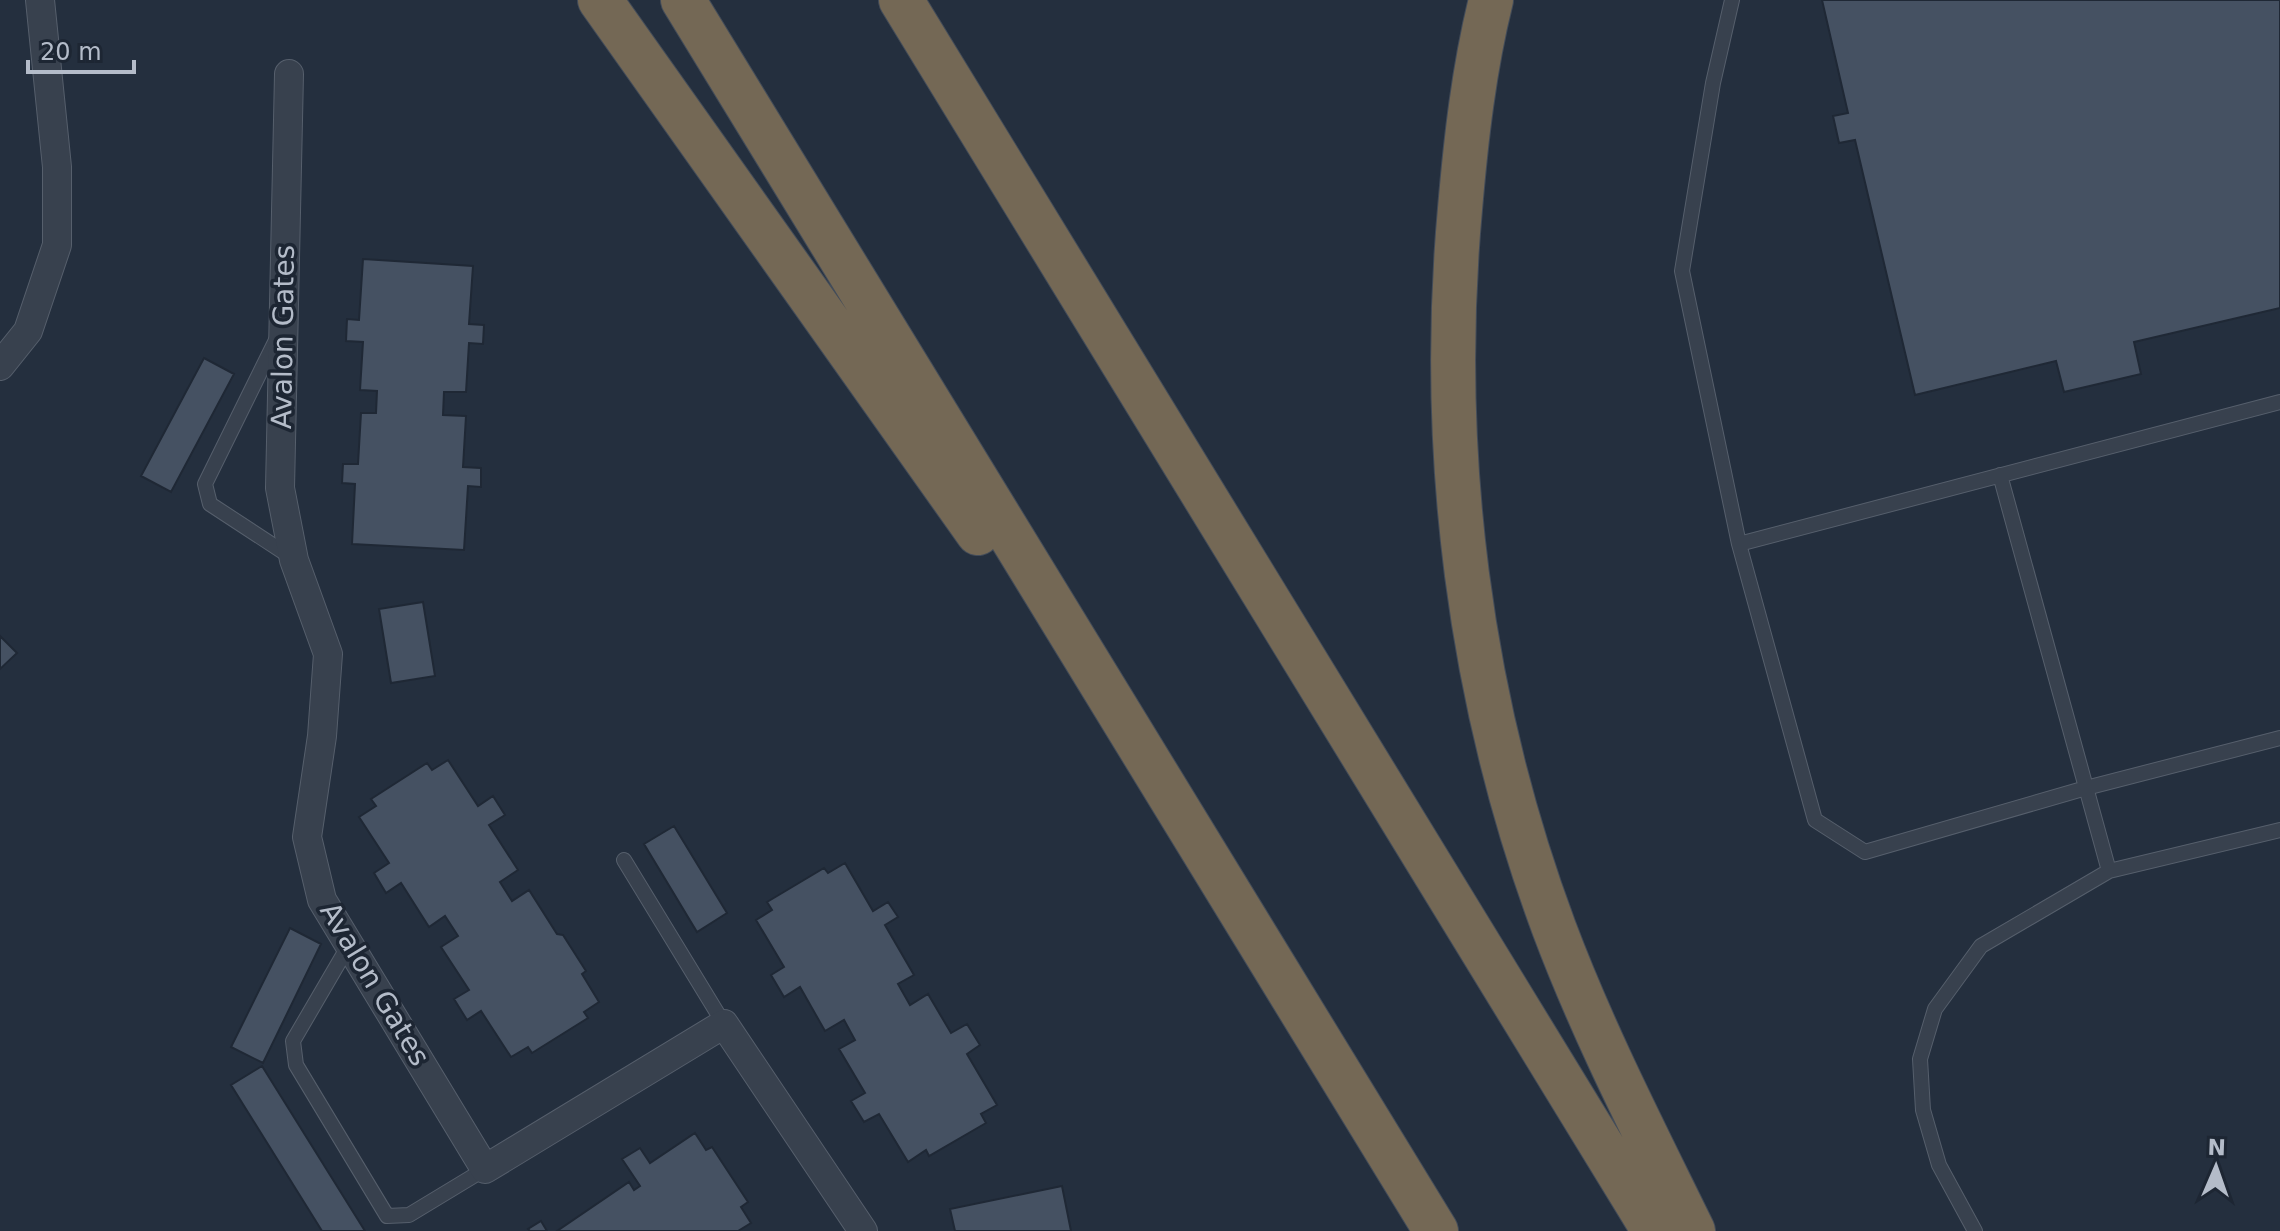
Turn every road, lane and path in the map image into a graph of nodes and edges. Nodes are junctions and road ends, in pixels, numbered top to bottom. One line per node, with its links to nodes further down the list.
1 (40, 0): 9 (street)
2 (600, 0): 18 (highway)
3 (683, 0): 18 (highway)
4 (901, 0): 25 (highway)
5 (1491, 0): 26 (highway)
6 (1732, 0): 12 (lane)
7 (289, 74): 8 (street, Avalon Gates)
8 (283, 325): 13 (street, Avalon Gates); 13 (lane)
9 (0, 366)
10 (2280, 402): 11 (lane)
11 (2000, 475): 12 (lane); 15 (lane)
12 (1739, 544): 15 (lane)
13 (294, 560): 20 (street, Avalon Gates)
14 (2280, 738): 15 (lane)
15 (2086, 788): 19 (lane)
16 (2280, 830): 19 (lane)
17 (624, 860): 21 (lane)
18 (1213, 867): 24 (highway)
19 (2109, 871): 27 (lane)
20 (349, 945): 22 (street, Avalon Gates); 22 (lane)
21 (724, 1024): 22 (street); 23 (street)
22 (485, 1169)
23 (863, 1231)
24 (1436, 1231)
25 (1654, 1231)
26 (1693, 1231)
27 (1975, 1231)

